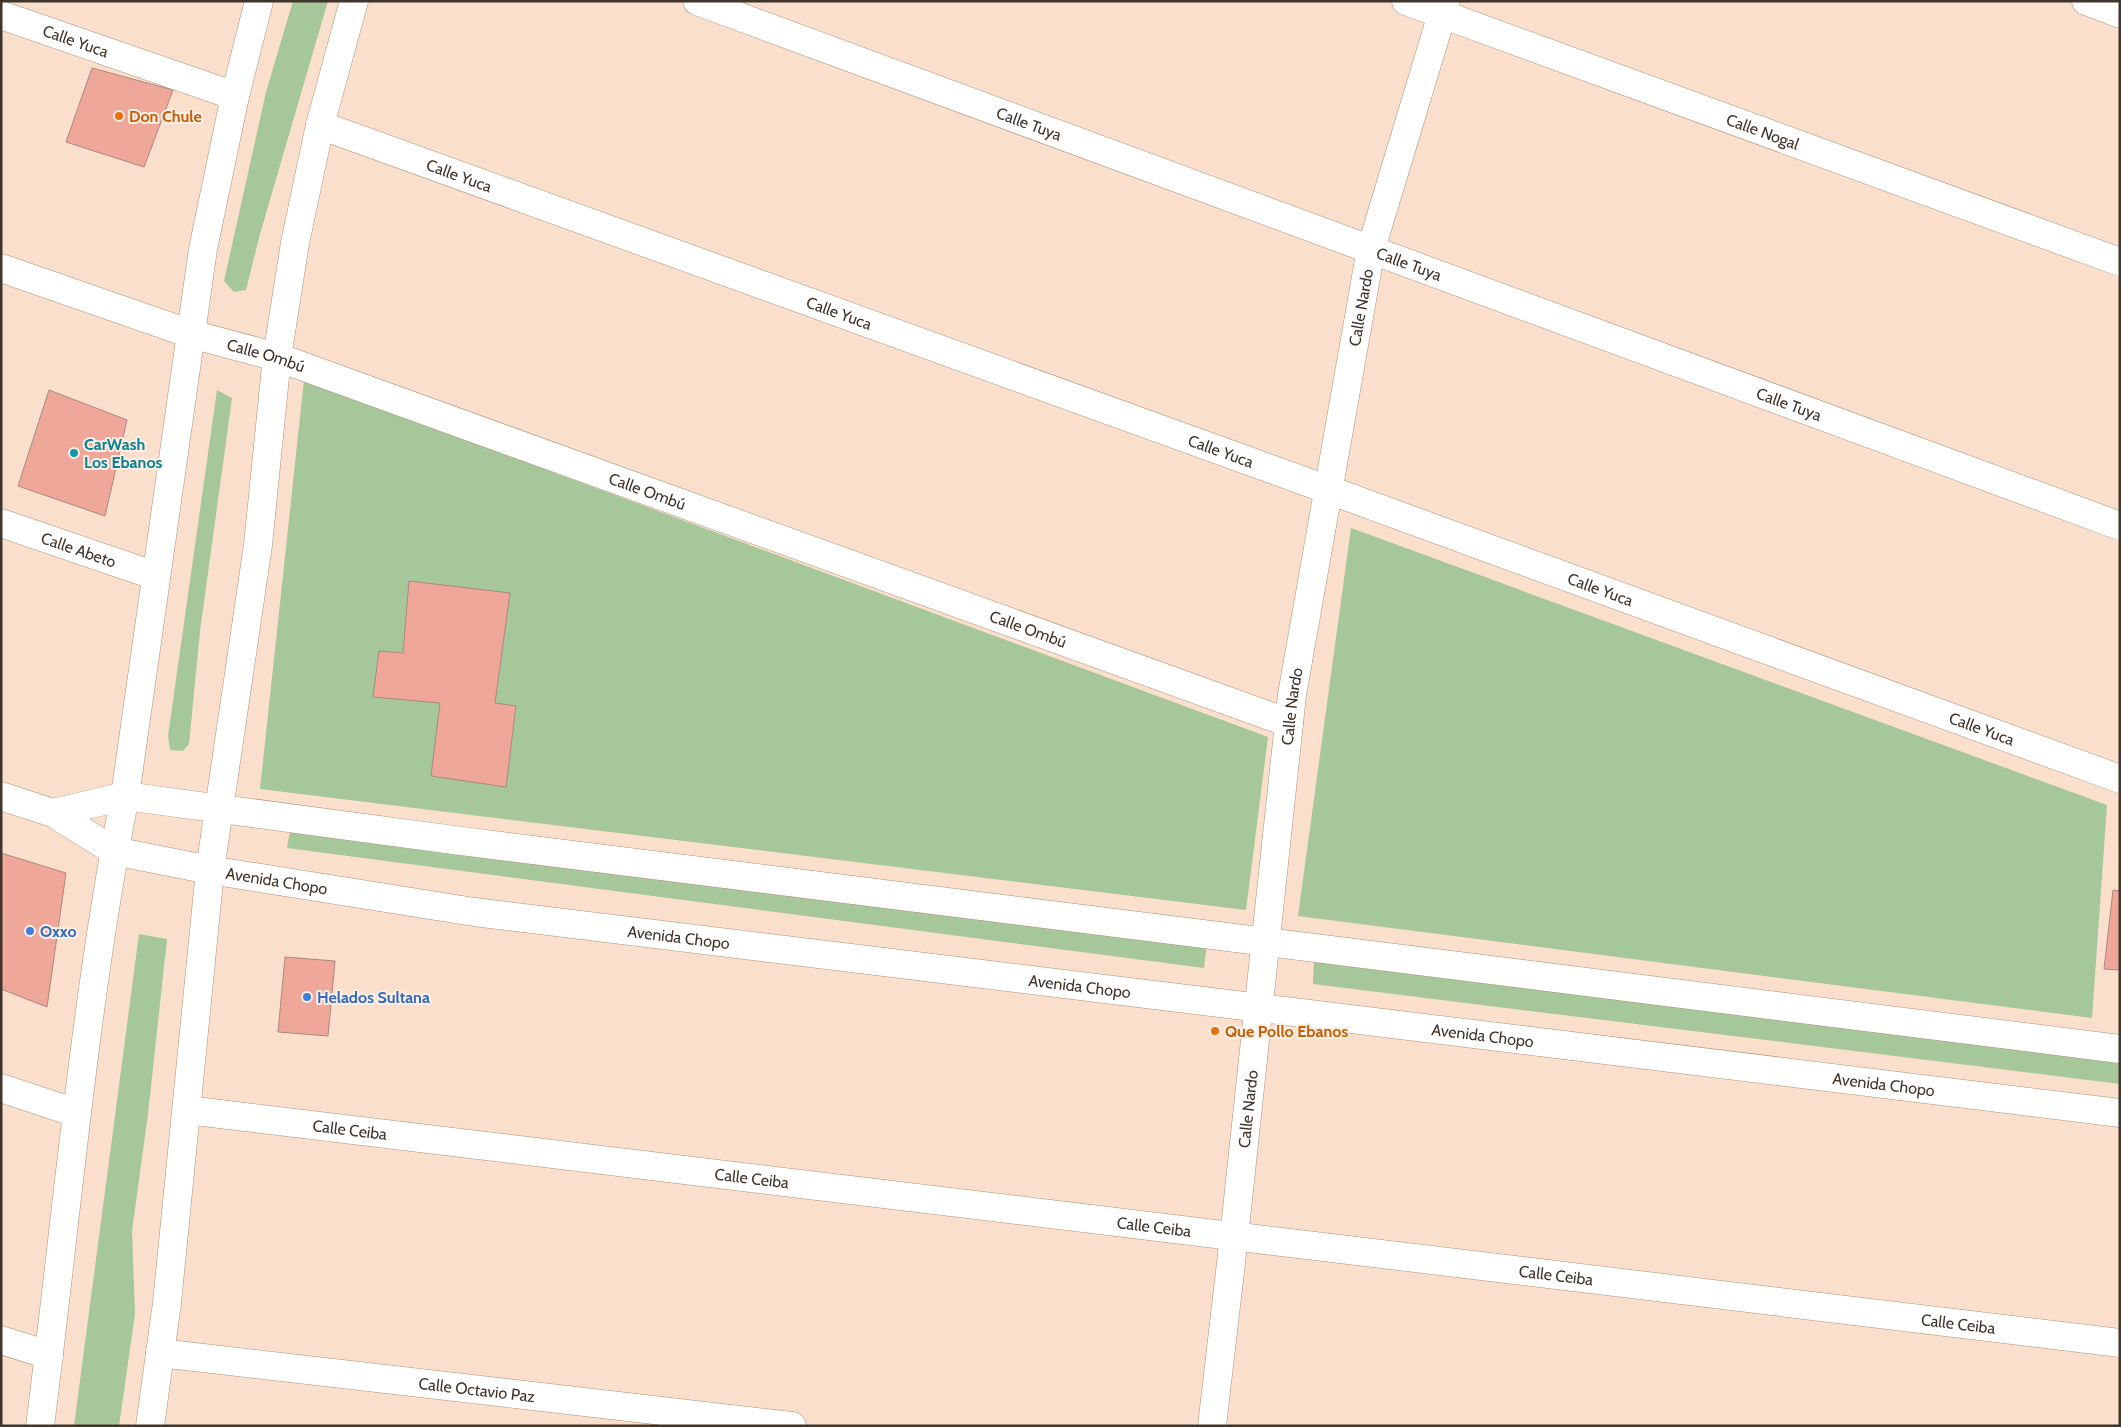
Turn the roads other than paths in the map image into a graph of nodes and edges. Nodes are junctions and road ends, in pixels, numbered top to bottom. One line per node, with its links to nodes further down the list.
1 (259, 1): 9 (street)
2 (354, 1): 10 (street)
3 (697, 1): 11 (street, Calle Tuya)
4 (1406, 1): 6 (street, Calle Nogal)
5 (2086, 1): 7 (street)
6 (1445, 8): 11 (street, Calle Nardo); 12 (street, Calle Nogal)
7 (2120, 14)
8 (1, 15): 9 (street, Calle Yuca)
9 (235, 96): 14 (street)
10 (320, 125): 15 (street); 16 (street, Calle Yuca)
11 (1371, 249): 16 (street, Calle Nardo); 18 (street, Calle Tuya)
12 (2120, 262)
13 (1, 268): 14 (street, Calle Ombú)
14 (191, 334): 15 (street, Calle Ombú); 19 (street)
15 (277, 357): 20 (street, Calle Ombú); 24 (street)
16 (1329, 490): 20 (street, Calle Nardo); 21 (street, Calle Yuca)
17 (1, 523): 19 (street, Calle Abeto)
18 (2120, 526)
19 (156, 576): 23 (street)
20 (1289, 723): 28 (street, Calle Nardo)
21 (2120, 779)
22 (1, 796): 25 (street, Avenida Chopo)
23 (125, 796): 24 (street); 25 (street); 26 (street)
24 (218, 808): 27 (street); 28 (street)
25 (53, 813): 26 (street, Avenida Chopo)
26 (114, 851): 27 (street, Avenida Chopo); 33 (street)
27 (210, 870): 29 (street, Avenida Chopo); 32 (street)
28 (1265, 943): 29 (street, Calle Nardo); 30 (street)
29 (1258, 1008): 34 (street, Avenida Chopo); 35 (street, Calle Nardo)
30 (2120, 1049)
31 (1, 1088): 33 (street)
32 (187, 1110): 35 (street, Calle Ceiba); 38 (street)
33 (76, 1113): 39 (street)
34 (2120, 1114)
35 (1234, 1236): 37 (street, Calle Ceiba); 43 (street, Calle Nardo)
36 (1, 1340): 39 (street)
37 (2120, 1343)
38 (160, 1353): 41 (street); 42 (street, Calle Octavio Paz)
39 (49, 1355): 40 (street)
40 (40, 1426)
41 (150, 1426)
42 (792, 1426)
43 (1212, 1426)

